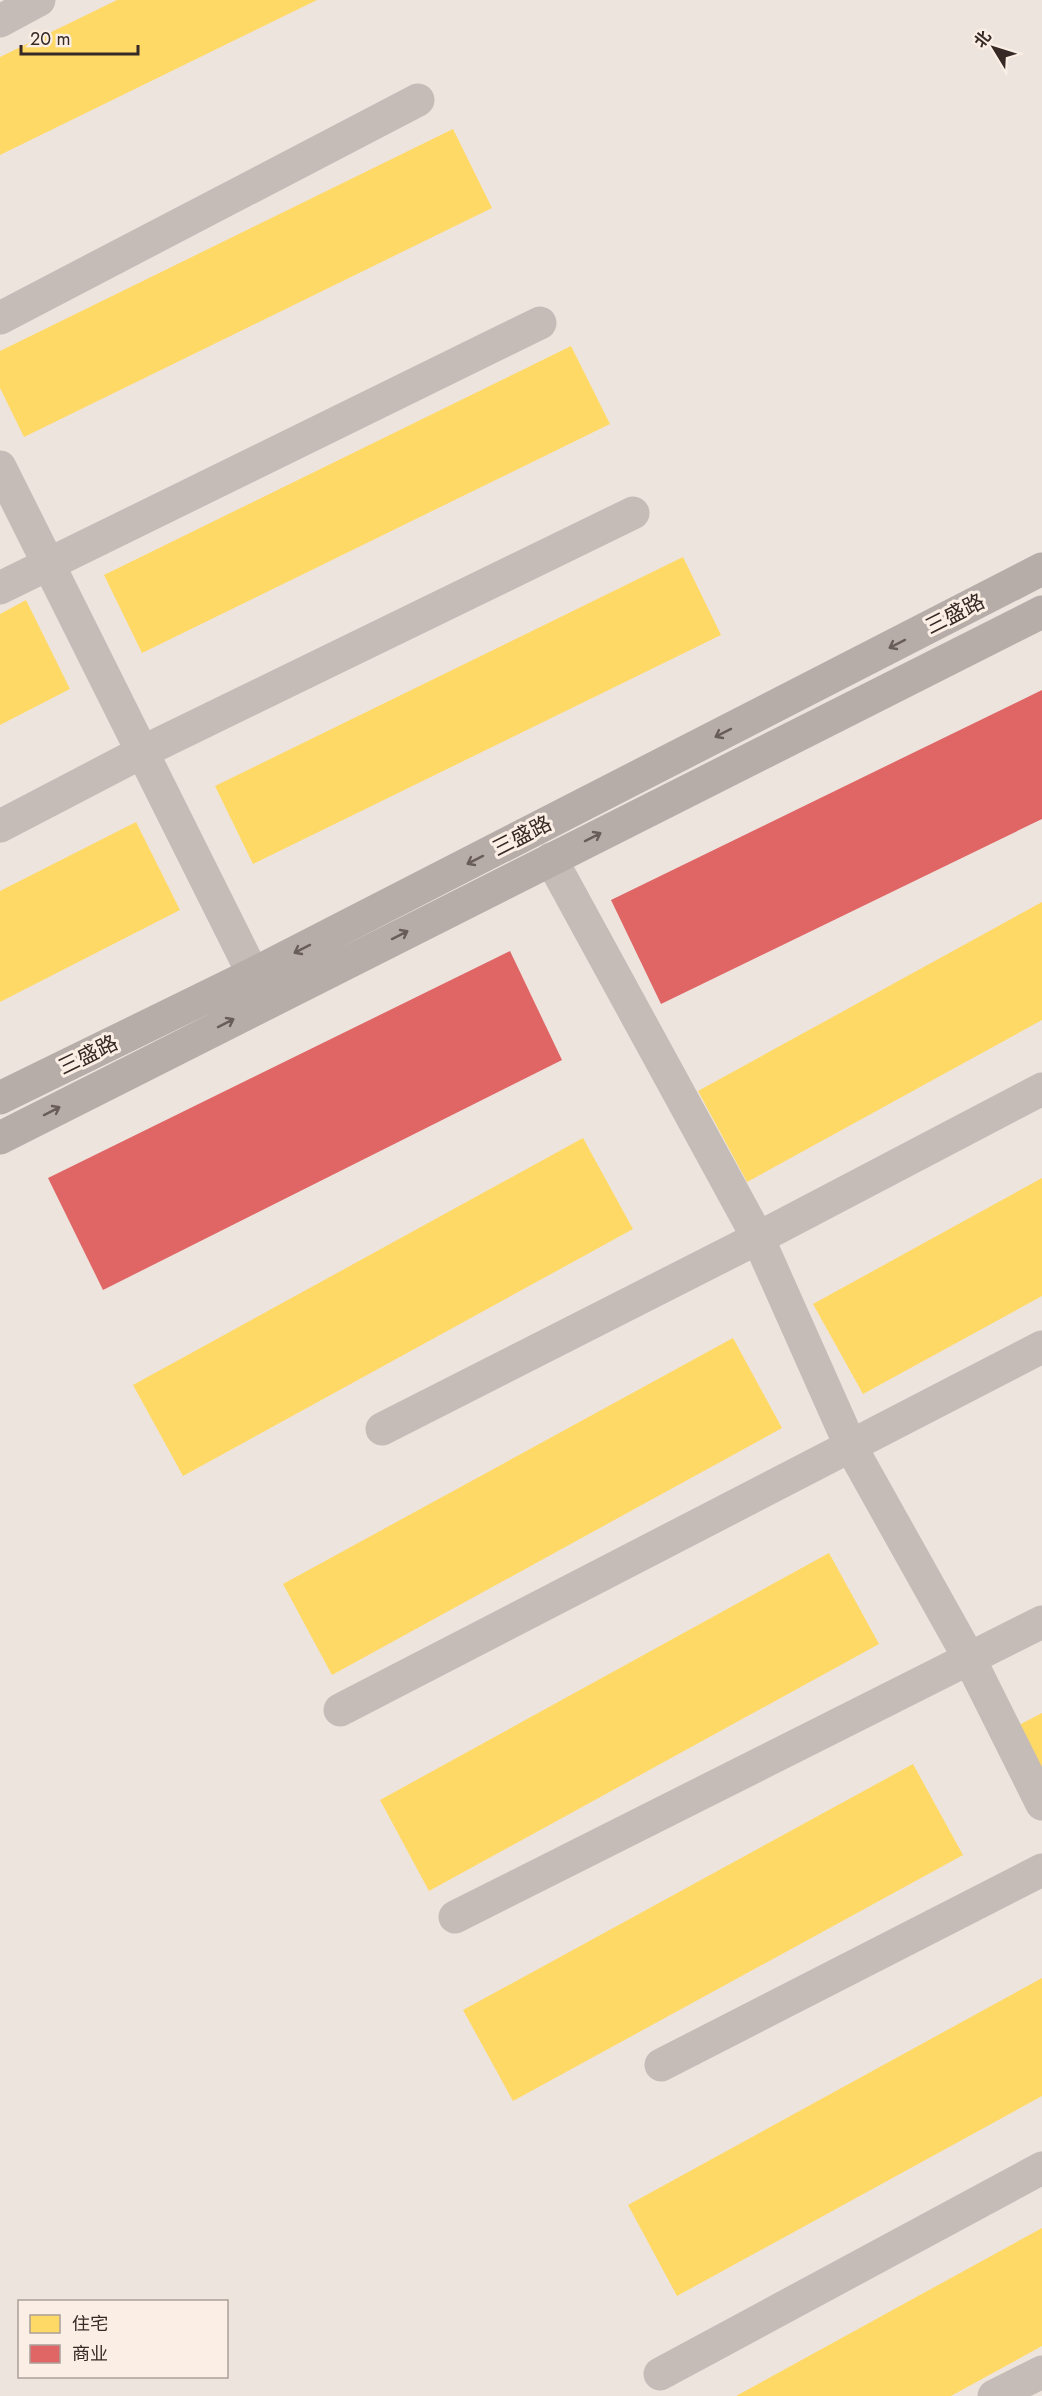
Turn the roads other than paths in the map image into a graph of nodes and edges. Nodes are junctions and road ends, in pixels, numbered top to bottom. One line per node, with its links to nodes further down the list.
1 (39, 0): 2 (street)
2 (0, 21)
3 (418, 100): 4 (street)
4 (0, 318)
5 (540, 323): 8 (street)
6 (0, 467): 8 (street)
7 (633, 513): 12 (street)
8 (48, 563): 10 (street); 12 (street)
9 (1042, 569): 15 (main road, 三盛路, one-way to 15)
10 (0, 588)
11 (1042, 612): 14 (main road, 三盛路, one-way to 11)
12 (142, 752): 13 (street); 15 (street)
13 (0, 826)
14 (551, 859): 18 (main road, 三盛路, one-way to 14); 19 (street)
15 (253, 974): 17 (main road, 三盛路)
16 (1042, 1089): 19 (street)
17 (0, 1098)
18 (0, 1138)
19 (758, 1238): 21 (street); 22 (street)
20 (1042, 1347): 22 (street)
21 (382, 1429)
22 (851, 1447): 24 (street); 25 (street)
23 (1042, 1622): 24 (street)
24 (969, 1658): 26 (street); 28 (street)
25 (340, 1710)
26 (1042, 1803)
27 (1042, 1870): 29 (street)
28 (455, 1917)
29 (662, 2065)
30 (1042, 2168): 32 (street)
31 (1042, 2372): 33 (street)
32 (660, 2374)
33 (994, 2396)

